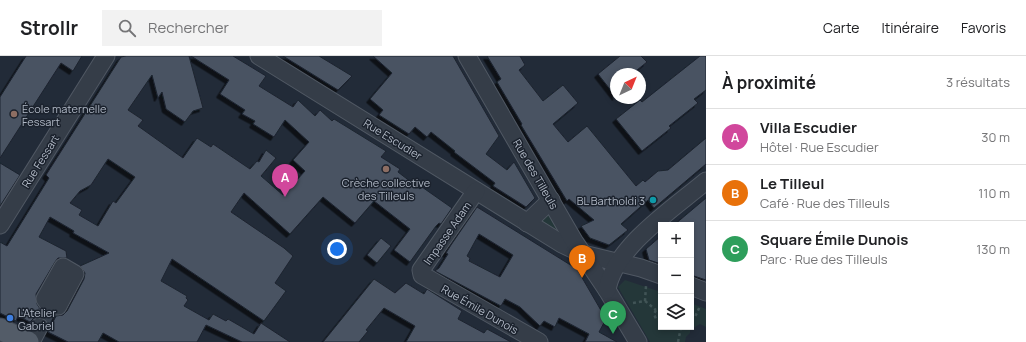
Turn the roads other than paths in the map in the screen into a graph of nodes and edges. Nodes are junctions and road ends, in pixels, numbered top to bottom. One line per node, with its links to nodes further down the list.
1 (106, 56): 8 (street, Rue Fessart)
2 (259, 56): 5 (street, Rue Escudier)
3 (467, 56): 6 (street, Rue des Tilleuls)
4 (706, 181): 10 (street)
5 (476, 191): 7 (street, Rue Escudier); 11 (street, Impasse Adam)
6 (551, 200): 7 (street); 9 (street, Rue des Tilleuls)
7 (528, 223): 9 (street, Rue Escudier)
8 (0, 225)
9 (583, 254): 10 (street, Rue Escudier); 14 (street, Rue des Tilleuls)
10 (617, 263): 12 (street, Rue Escudier); 14 (street)
11 (422, 275): 19 (street, Rue Émile Dunois)
12 (658, 275)
13 (694, 289): 15 (street)
14 (607, 290): 20 (street, Rue des Tilleuls)
15 (703, 298)
16 (0, 329): 17 (main road)
17 (33, 334): 18 (street)
18 (31, 342)
19 (539, 342)
20 (638, 342)

